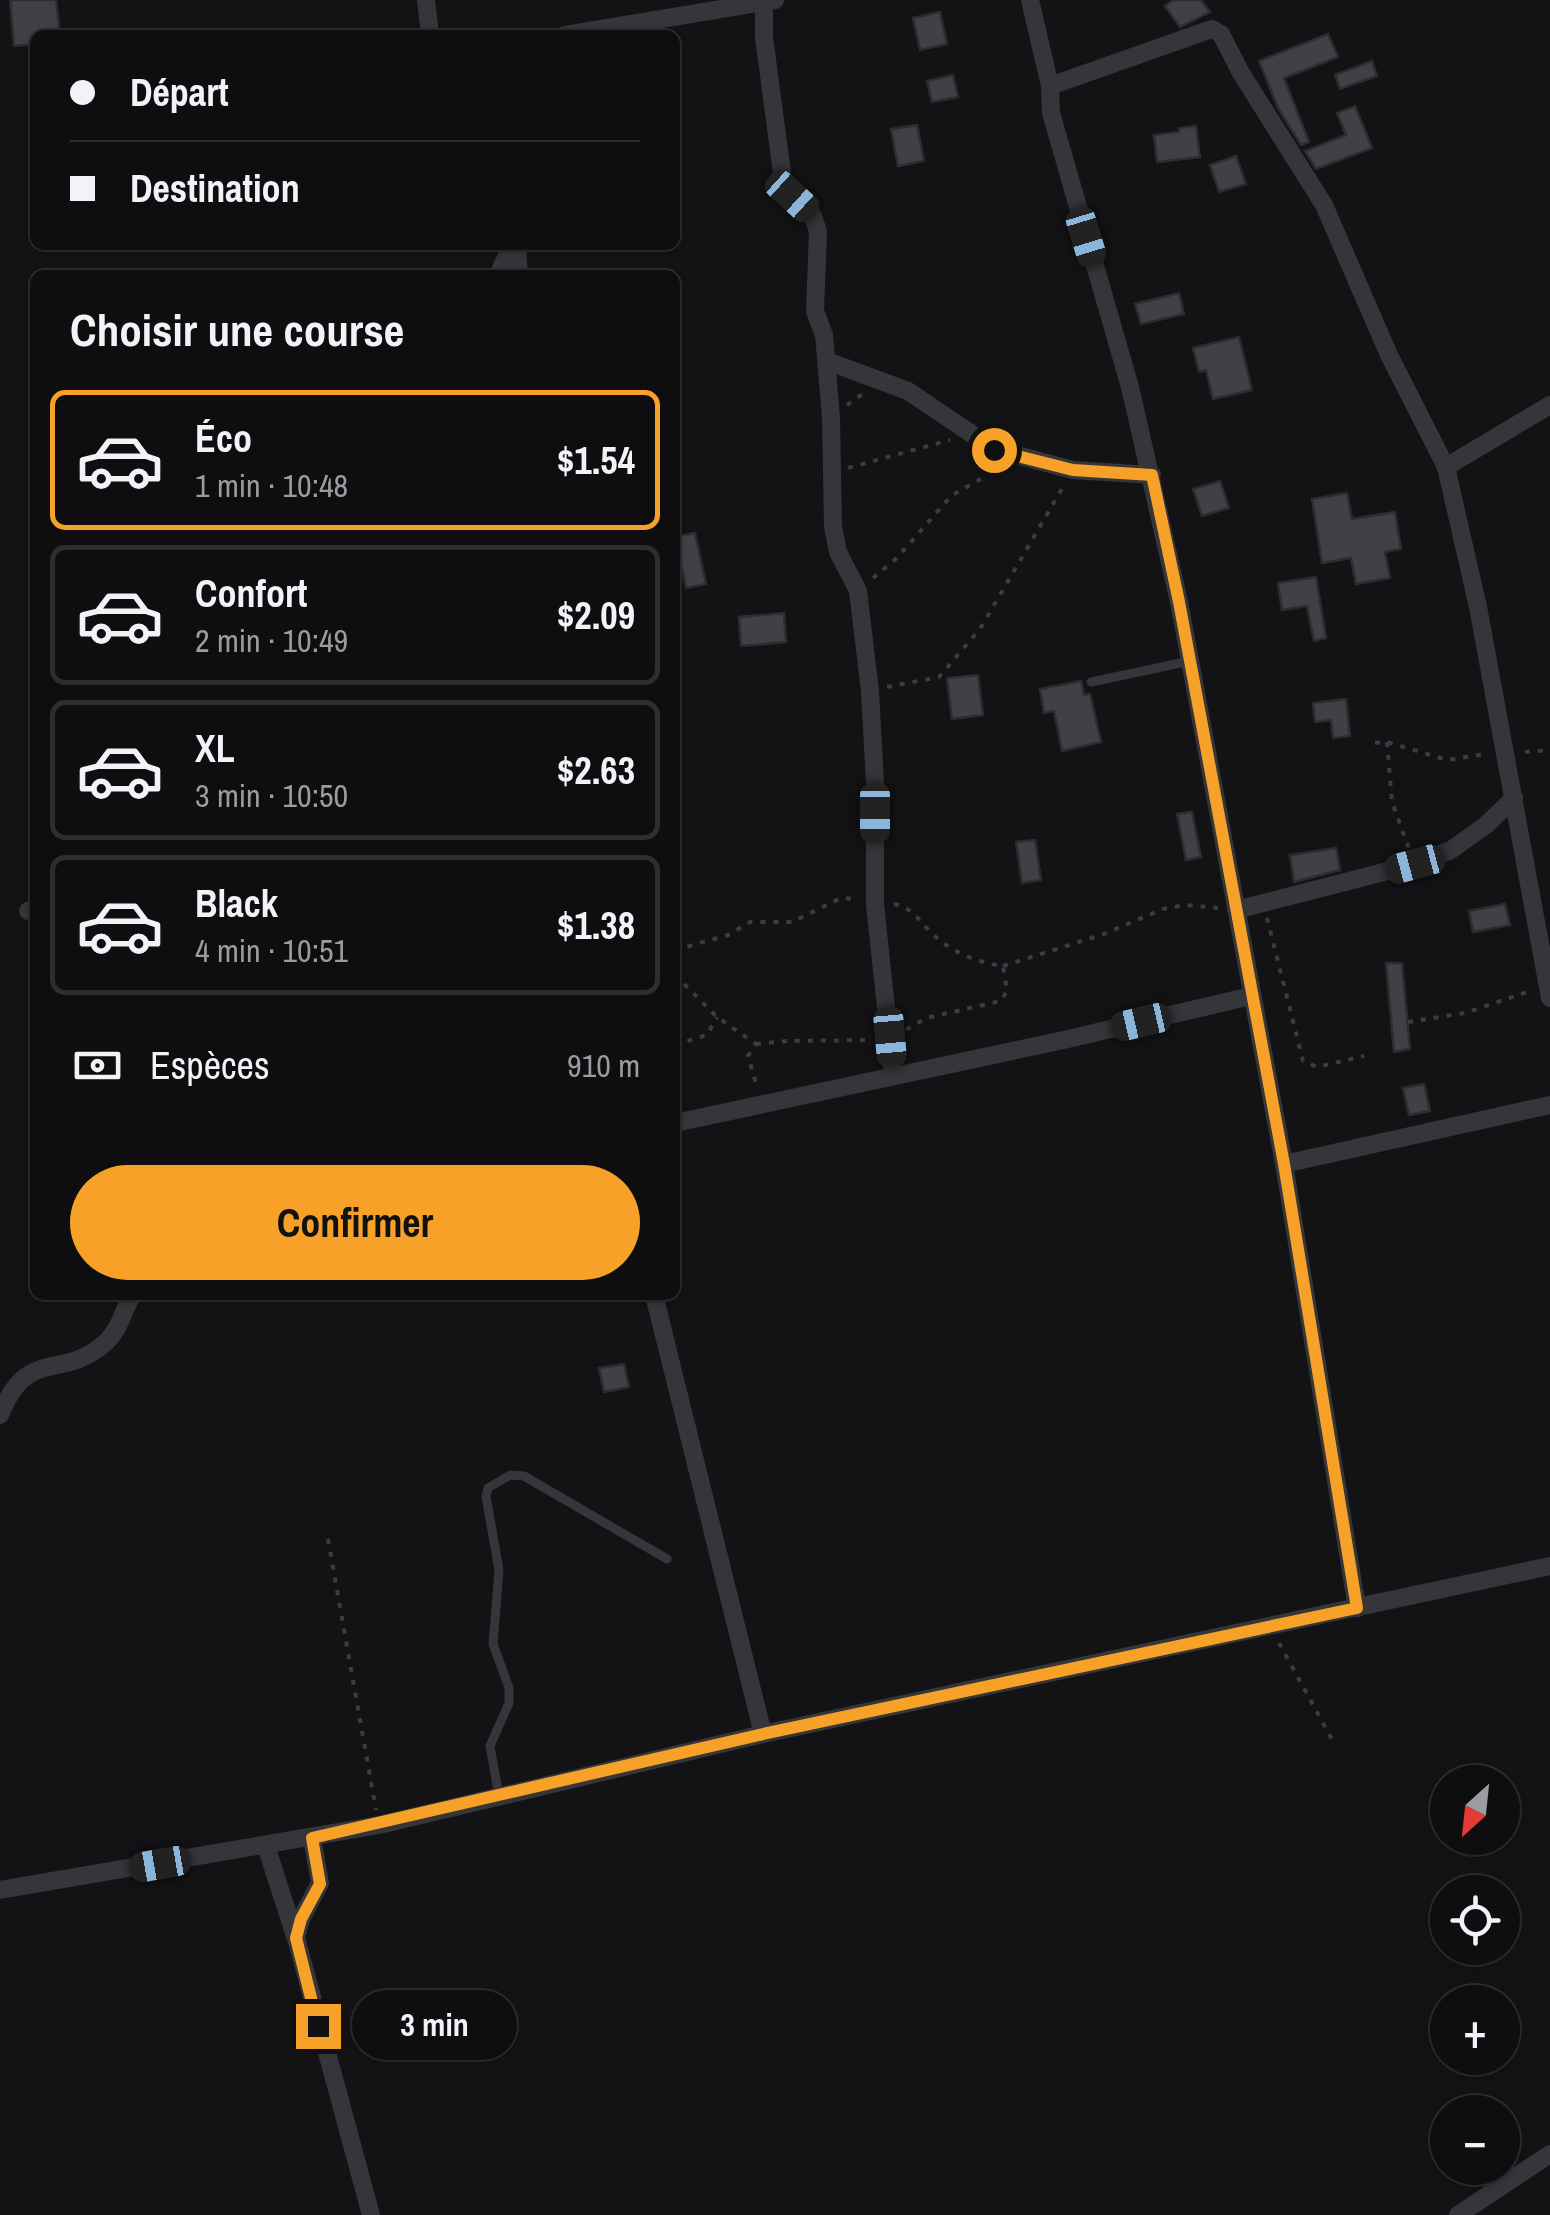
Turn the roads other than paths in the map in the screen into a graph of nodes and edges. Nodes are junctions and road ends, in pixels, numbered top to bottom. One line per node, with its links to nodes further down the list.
1 (426, 0): 4 (street)
2 (1030, 0): 6 (street)
3 (770, 1): 5 (street); 7 (street)
4 (429, 30)
5 (595, 30)
6 (1050, 86): 9 (street); 10 (street)
7 (826, 361): 10 (street); 17 (street)
8 (1550, 405): 9 (street)
9 (1446, 467): 13 (street)
10 (1152, 475): 11 (street)
11 (1190, 662): 12 (lane); 14 (street)
12 (1091, 682)
13 (1514, 798): 14 (street); 15 (street)
14 (1236, 910): 16 (street)
15 (1549, 991)
16 (1251, 996): 17 (street); 20 (street)
17 (894, 1074): 19 (street)
18 (1550, 1104): 20 (street)
19 (680, 1122)
20 (1284, 1164): 26 (street)
21 (130, 1300): 23 (street)
22 (655, 1300): 27 (street)
23 (0, 1414)
24 (667, 1559): 28 (lane)
25 (1550, 1566): 26 (street)
26 (1357, 1608): 27 (street)
27 (763, 1734): 28 (street)
28 (499, 1797): 29 (street)
29 (312, 1838): 30 (street); 32 (street)
30 (266, 1846): 31 (street); 32 (street)
31 (0, 1890)
32 (296, 1938): 34 (street)
33 (1550, 2154): 35 (street)
34 (371, 2215)
35 (1458, 2215)

